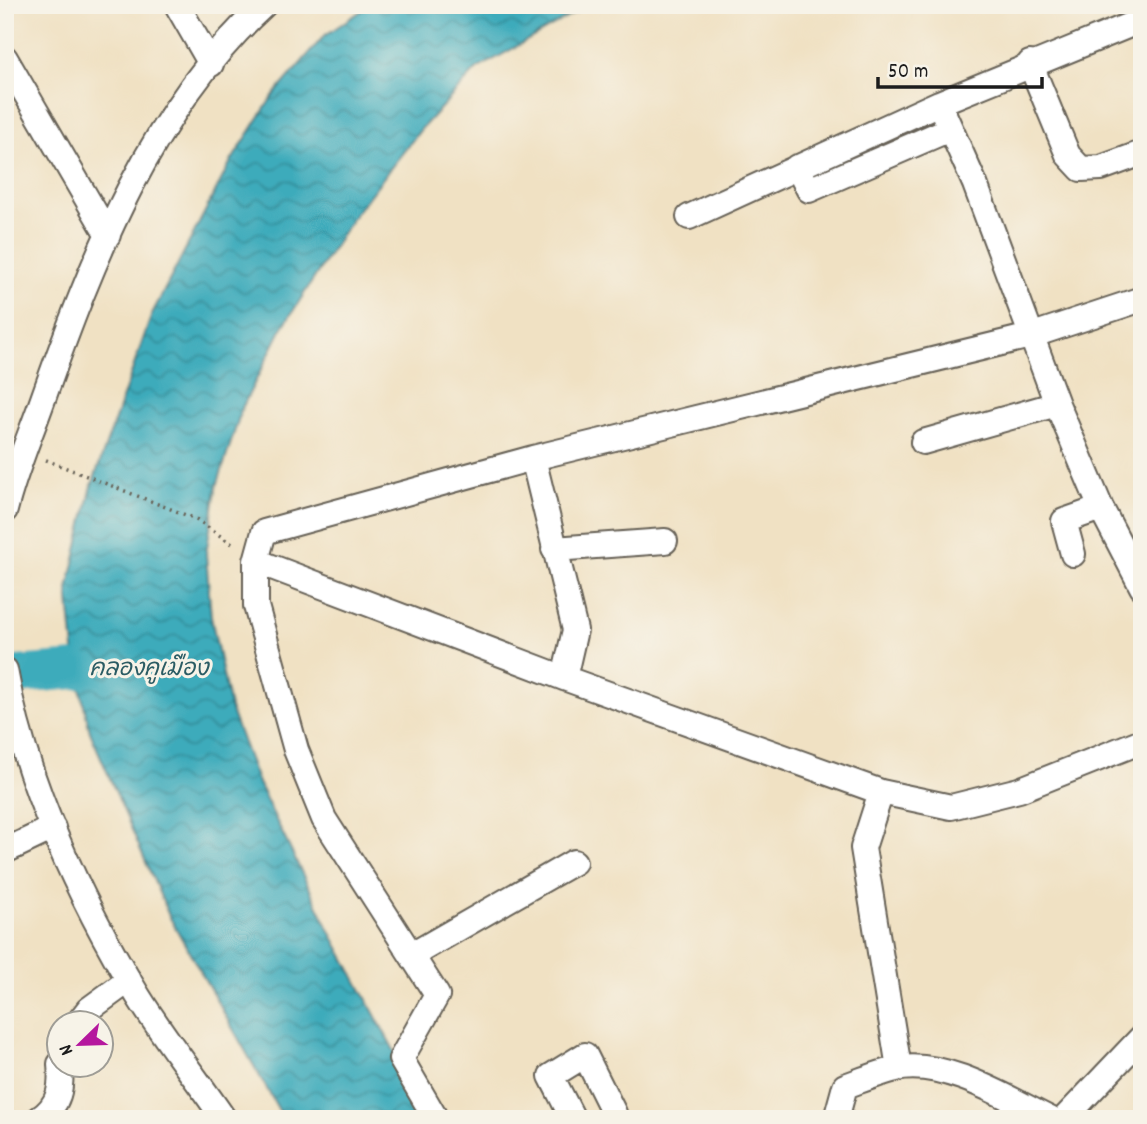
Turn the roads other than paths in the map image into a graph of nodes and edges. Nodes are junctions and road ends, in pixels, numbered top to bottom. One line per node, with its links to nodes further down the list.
1 (177, 5): 6 (street)
2 (264, 5): 6 (street)
3 (1142, 20): 5 (street)
4 (5, 58): 12 (street)
5 (1030, 63): 7 (street); 9 (street)
6 (211, 64): 12 (street)
7 (939, 103): 8 (street); 10 (street)
8 (950, 129): 10 (street); 14 (street)
9 (1142, 153)
10 (797, 167): 11 (street)
11 (689, 217)
12 (108, 235): 17 (street)
13 (1142, 299): 14 (street)
14 (1030, 336): 15 (street); 18 (street)
15 (1057, 404): 16 (street); 19 (street)
16 (923, 442)
17 (15, 444): 20 (street)
18 (533, 458): 22 (street); 24 (street)
19 (1101, 508): 23 (street); 25 (street)
20 (5, 510)
21 (665, 541): 22 (street)
22 (554, 549): 27 (street)
23 (1073, 554)
24 (256, 561): 27 (street); 33 (street)
25 (1142, 587)
26 (5, 670): 30 (street)
27 (564, 677): 29 (street)
28 (1142, 741): 29 (street)
29 (881, 792): 37 (street)
30 (53, 828): 31 (street); 34 (street)
31 (5, 851)
32 (574, 862): 33 (street)
33 (412, 955): 42 (street)
34 (129, 980): 35 (street); 41 (street)
35 (89, 1009)
36 (1142, 1037): 46 (street)
37 (899, 1068): 44 (street); 45 (street)
38 (61, 1078): 40 (street)
39 (615, 1117): 43 (street)
40 (39, 1119)
41 (224, 1119)
42 (436, 1119)
43 (573, 1119)
44 (836, 1119)
45 (1050, 1119)
46 (1064, 1119)

